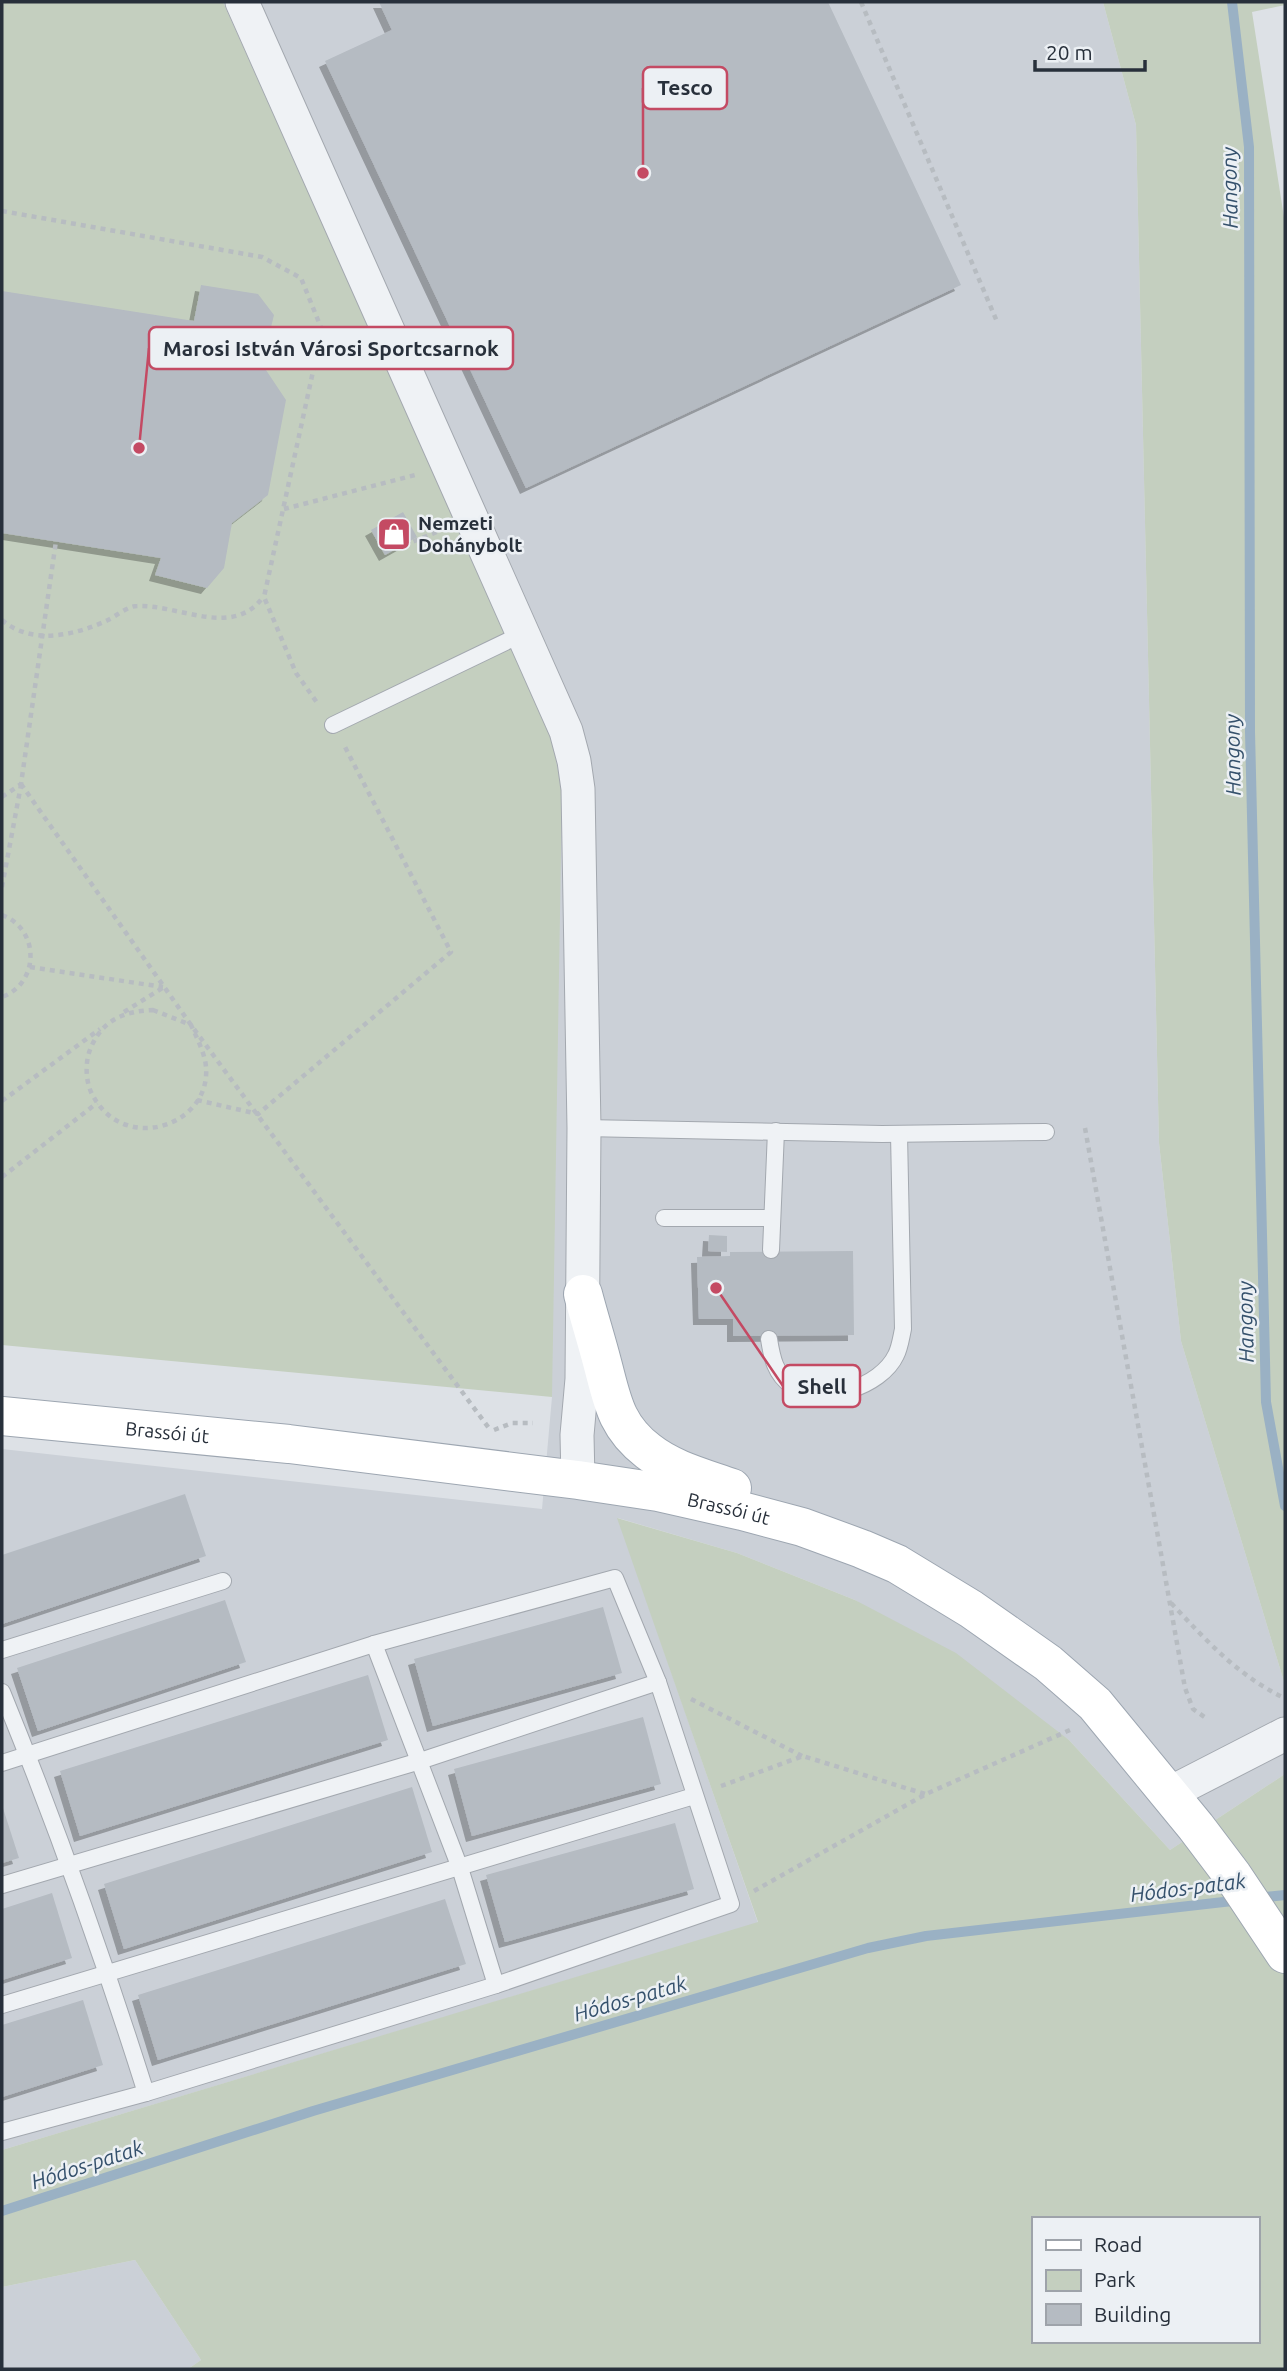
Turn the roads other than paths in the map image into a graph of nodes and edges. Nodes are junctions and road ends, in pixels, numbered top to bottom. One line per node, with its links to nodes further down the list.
1 (242, 2): 2 (street)
2 (522, 634): 3 (lane); 4 (street)
3 (333, 725)
4 (584, 1128): 5 (lane); 11 (street)
5 (776, 1131): 7 (lane); 9 (lane)
6 (1046, 1132): 7 (lane)
7 (900, 1134): 12 (lane)
8 (664, 1218): 9 (lane)
9 (772, 1218): 10 (lane)
10 (771, 1250)
11 (583, 1294): 14 (street); 15 (main road)
12 (769, 1339)
13 (2, 1416): 14 (main road, Brassói út)
14 (578, 1480): 15 (main road, Brassói út)
15 (825, 1537): 25 (main road, Brassói út)
16 (223, 1581): 18 (lane)
17 (374, 1644): 19 (lane); 22 (lane); 23 (lane)
18 (2, 1650)
19 (658, 1682): 23 (lane); 26 (lane)
20 (2, 1692): 22 (lane)
21 (1285, 1734): 25 (street)
22 (28, 1755): 24 (lane); 27 (lane)
23 (420, 1761): 27 (lane); 28 (lane)
24 (2, 1763)
25 (1170, 1793): 30 (main road, Brassói út)
26 (694, 1796): 28 (lane); 32 (lane)
27 (69, 1864): 29 (lane); 31 (lane)
28 (460, 1868): 31 (lane); 32 (lane)
29 (2, 1885)
30 (1284, 1952)
31 (109, 1975): 33 (lane); 34 (lane)
32 (496, 1985): 34 (lane)
33 (2, 2005)
34 (146, 2093): 35 (lane)
35 (2, 2132)

